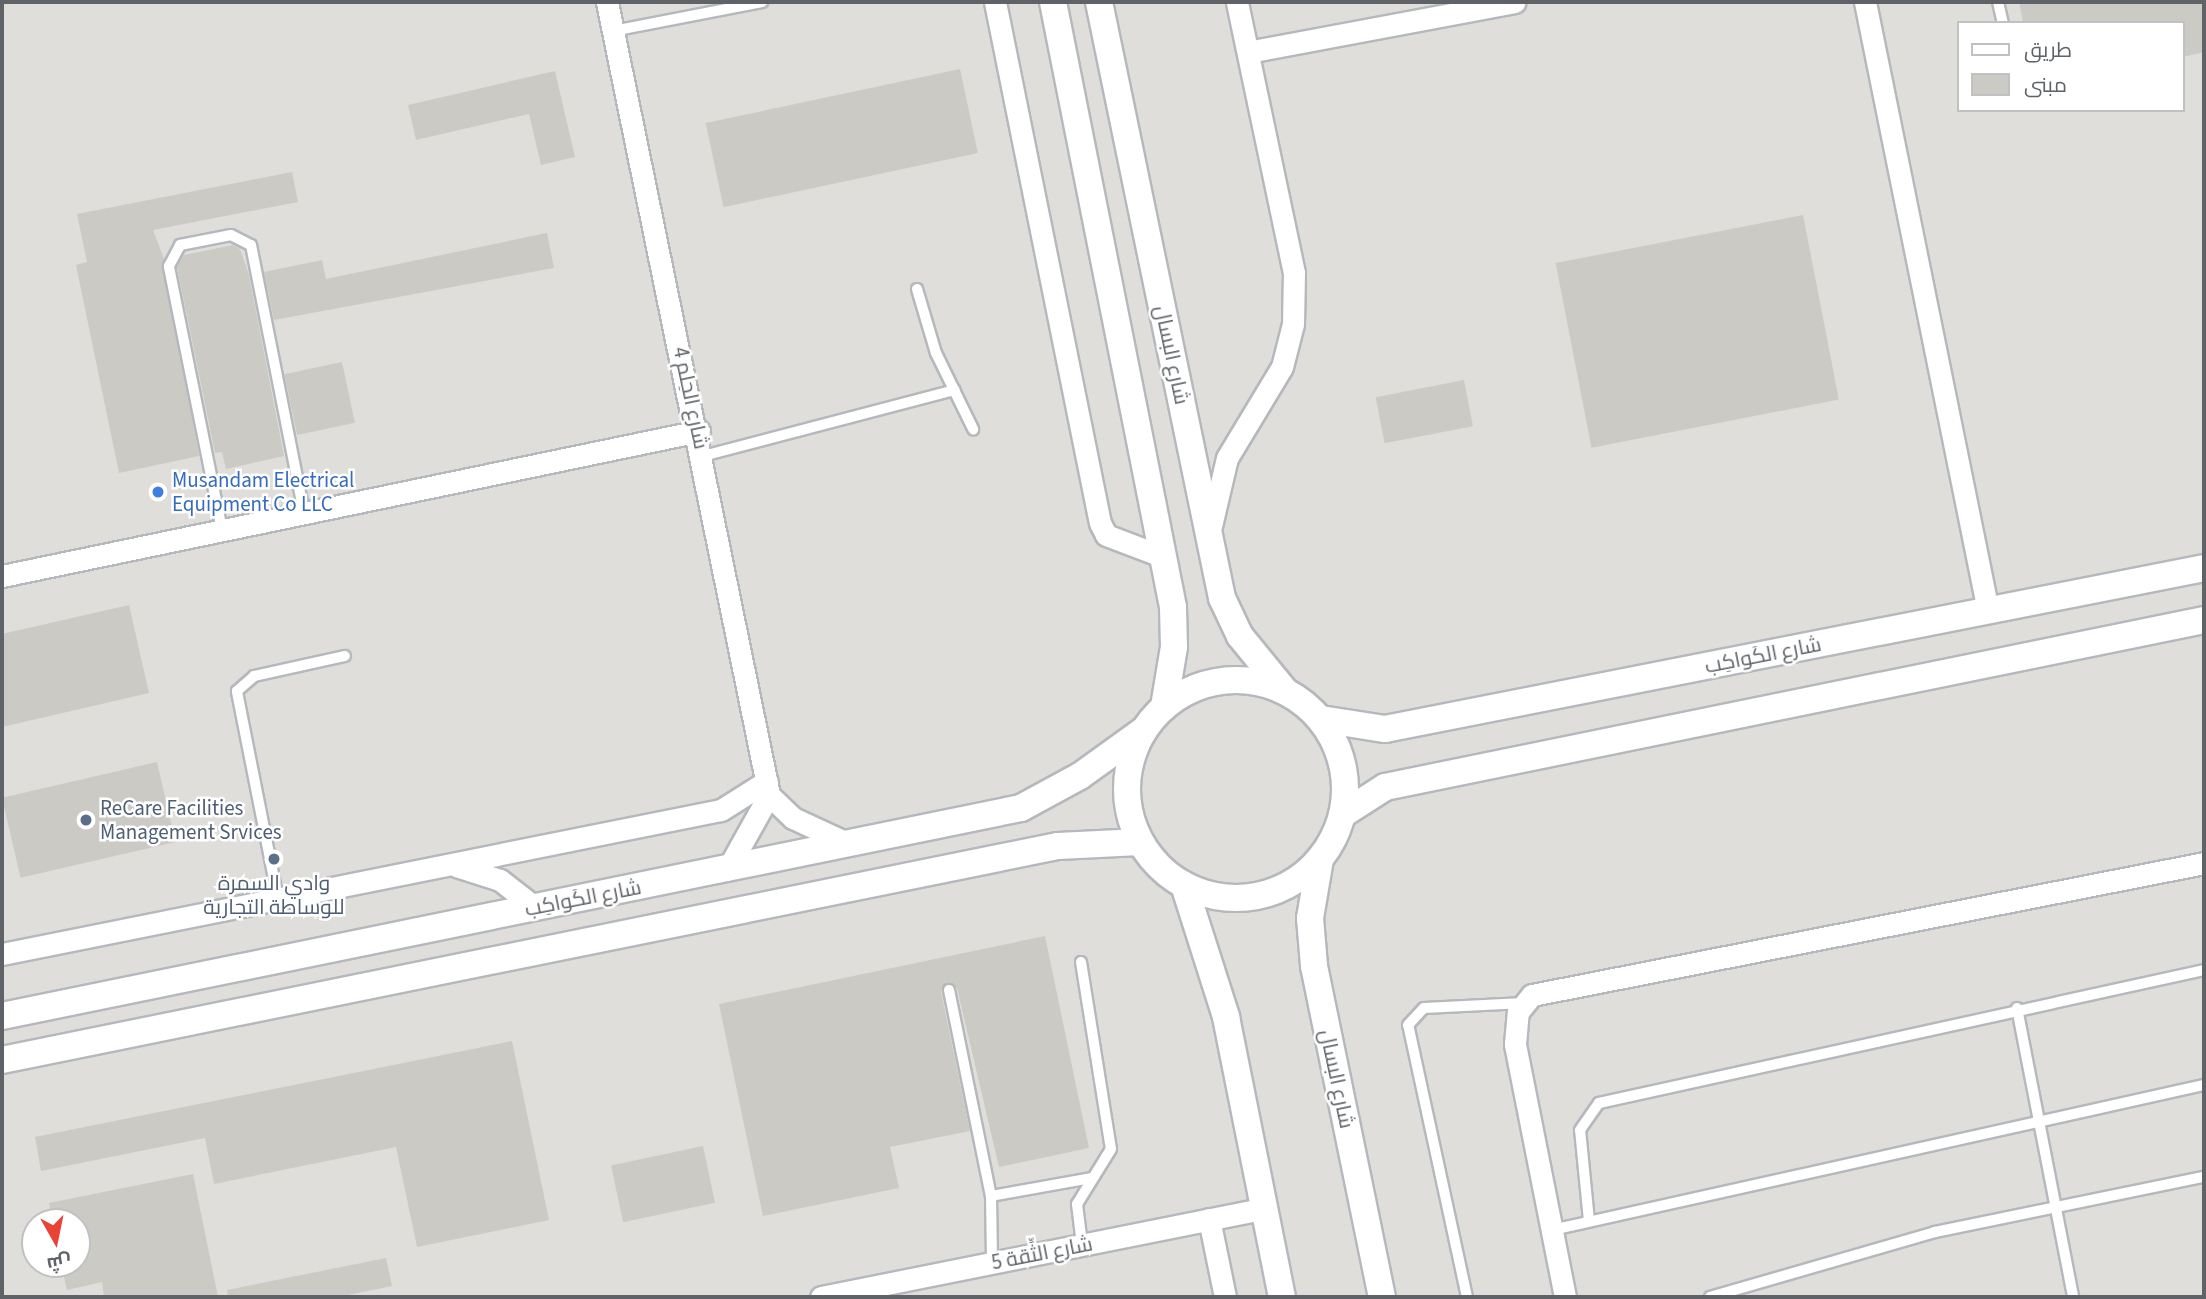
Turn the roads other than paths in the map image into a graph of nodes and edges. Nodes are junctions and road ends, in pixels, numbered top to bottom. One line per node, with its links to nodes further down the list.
1 (607, 2): 11 (street, شارع الحِلم 4)
2 (762, 2): 11 (lane)
3 (995, 2): 21 (street)
4 (1053, 2): 21 (street)
5 (1099, 2): 20 (street, شارع البسال)
6 (1237, 2): 12 (street)
7 (1514, 2): 12 (street)
8 (1865, 2): 24 (street)
9 (1998, 2): 10 (lane)
10 (2003, 21)
11 (613, 31): 16 (street, شارع الحِلم 4)
12 (1248, 52): 20 (street)
13 (918, 289): 14 (lane)
14 (954, 390): 15 (lane); 17 (lane)
15 (973, 429)
16 (699, 431): 17 (street, شارع الحِلم 4); 18 (street)
17 (703, 456): 31 (street, شارع الحِلم 4)
18 (304, 513): 19 (street); 19 (lane)
19 (222, 530): 23 (street)
20 (1209, 535): 27 (street, شارع البسال)
21 (1164, 557): 28 (street)
22 (2204, 568): 24 (street, شارع الكَواكِب)
23 (2, 576)
24 (1988, 611): 29 (street, شارع الكَواكِب)
25 (2204, 620): 32 (street)
26 (345, 656): 40 (lane)
27 (1285, 691): 28 (street); 29 (street)
28 (1164, 707): 30 (street)
29 (1321, 719): 32 (street)
30 (1144, 730): 33 (street); 34 (street, شارع الكَواكِب)
31 (768, 788): 34 (street); 37 (street); 38 (street)
32 (1343, 814): 35 (street)
33 (1140, 842): 39 (street); 49 (street, شارع الكَواكِب)
34 (849, 844): 38 (street, شارع الكَواكِب)
35 (1320, 859): 39 (street); 66 (street, شارع البسال)
36 (2204, 863): 46 (street)
37 (450, 864): 40 (street); 41 (street)
38 (727, 870): 41 (street, شارع الكَواكِب)
39 (1184, 885): 56 (street)
40 (278, 899): 42 (street)
41 (536, 908): 48 (street, شارع الكَواكِب)
42 (2, 954)
43 (1081, 962): 53 (lane)
44 (2204, 970): 47 (lane)
45 (949, 990): 54 (lane)
46 (1524, 1003): 59 (street); 67 (lane)
47 (2017, 1008): 51 (lane); 58 (lane)
48 (2, 1016)
49 (2, 1060)
50 (2204, 1085): 51 (lane)
51 (2038, 1117): 55 (lane); 58 (lane)
52 (2204, 1177): 55 (lane)
53 (1091, 1178): 54 (lane); 60 (lane)
54 (991, 1196): 61 (lane)
55 (2056, 1207): 69 (lane); 70 (lane)
56 (1263, 1209): 57 (street, شارع الثِّقة 5); 65 (street)
57 (1209, 1219): 60 (street, شارع الثِّقة 5); 64 (street)
58 (1589, 1221): 59 (lane)
59 (1552, 1230): 68 (street)
60 (1082, 1245): 61 (street, شارع الثِّقة 5)
61 (992, 1263): 62 (street, شارع الثِّقة 5)
62 (927, 1287): 63 (street, شارع الثِّقة 5)
63 (821, 1297)
64 (1225, 1297)
65 (1282, 1297)
66 (1382, 1297)
67 (1467, 1297)
68 (1565, 1297)
69 (1710, 1297)
70 (2073, 1297)

